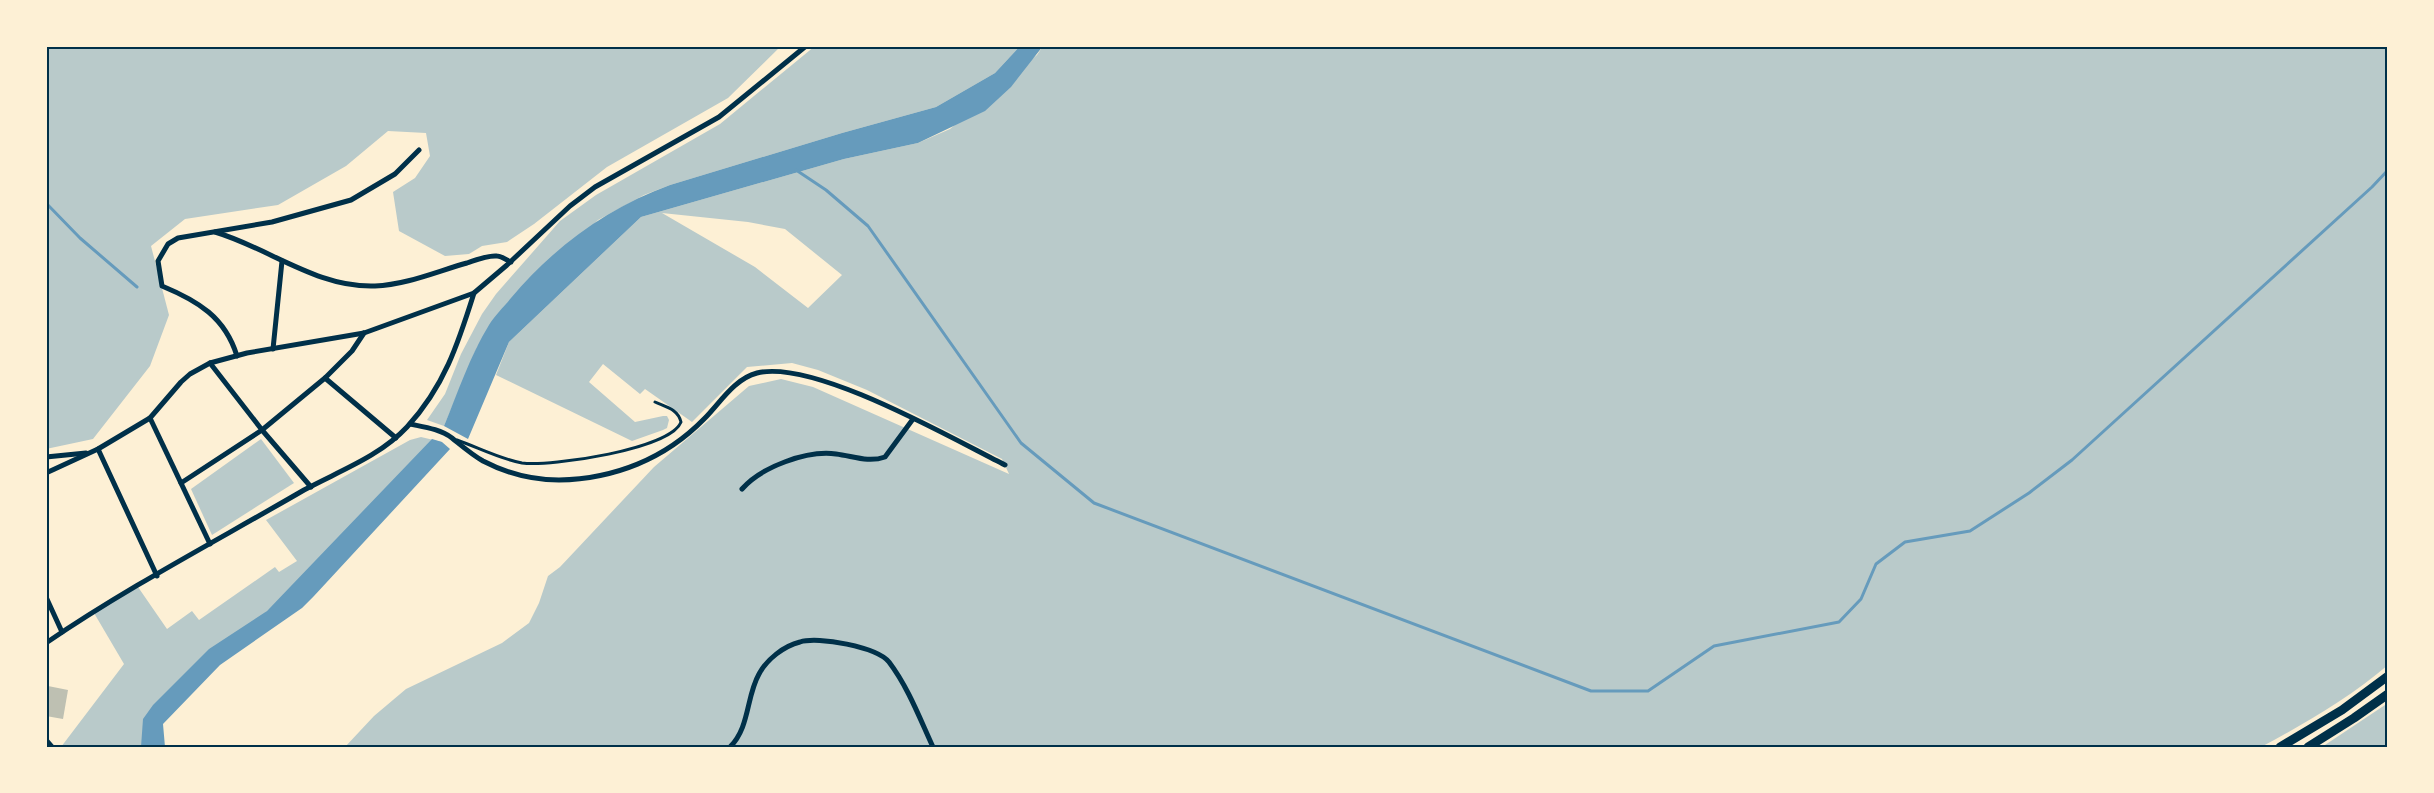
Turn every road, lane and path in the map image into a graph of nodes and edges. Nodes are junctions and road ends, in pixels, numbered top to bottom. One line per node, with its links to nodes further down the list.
1 (806, 46): 5 (street)
2 (419, 150): 3 (street)
3 (212, 231): 4 (street); 9 (street)
4 (282, 261): 5 (street); 8 (street)
5 (511, 262): 6 (street)
6 (474, 293): 7 (street); 15 (street)
7 (364, 333): 8 (street); 11 (street)
8 (274, 349): 9 (street)
9 (237, 356): 10 (street)
10 (210, 363): 13 (street); 16 (street)
11 (325, 378): 16 (street); 17 (street)
12 (655, 402): 18 (lane)
13 (150, 418): 19 (street); 24 (street)
14 (913, 419): 18 (street); 22 (street); 26 (street)
15 (410, 424): 17 (street); 18 (street)
16 (262, 430): 24 (street); 25 (street)
17 (396, 438): 25 (street)
18 (451, 438)
19 (98, 449): 20 (street); 28 (street)
20 (89, 453): 21 (street); 23 (street)
21 (46, 457)
22 (1005, 465)
23 (46, 473)
24 (181, 483): 27 (street)
25 (311, 486): 27 (street)
26 (742, 489)
27 (210, 544): 28 (street)
28 (157, 576): 30 (street)
29 (46, 597): 30 (street)
30 (62, 632): 31 (street)
31 (46, 643)
32 (2388, 676): 38 (main road)
33 (2388, 694): 39 (main road)
34 (46, 740): 35 (street)
35 (52, 747)
36 (730, 747): 37 (street)
37 (933, 747)
38 (2280, 747)
39 (2308, 747)

